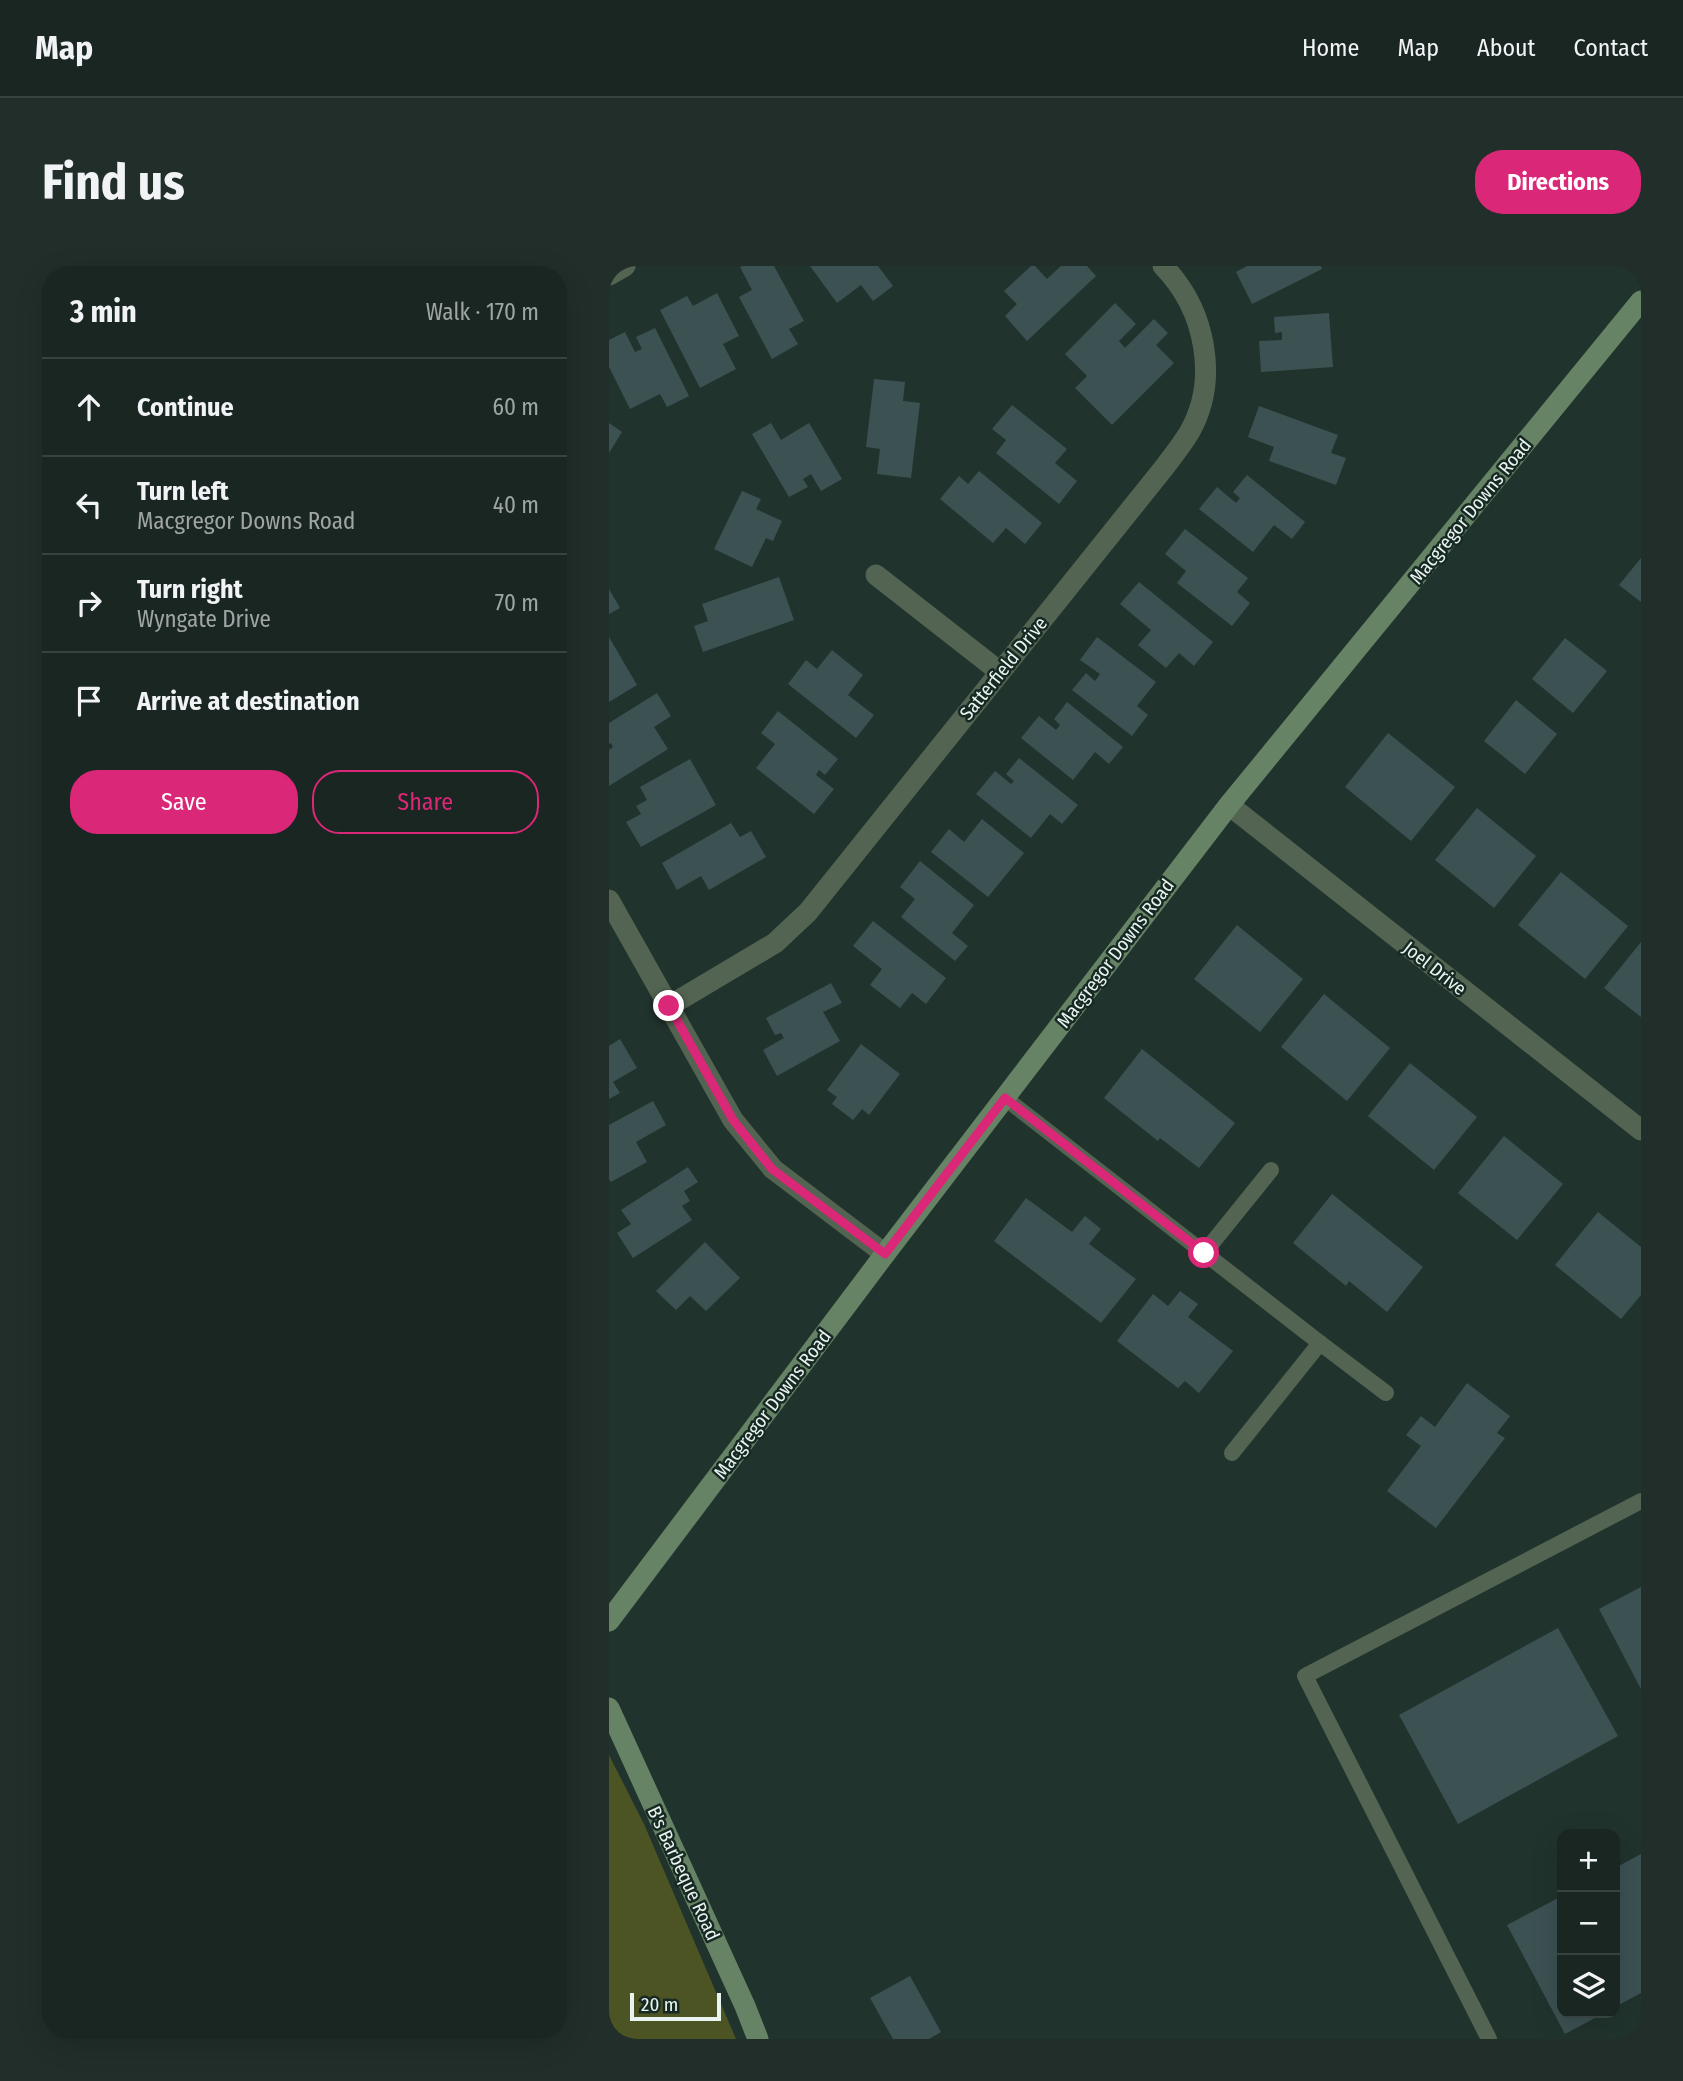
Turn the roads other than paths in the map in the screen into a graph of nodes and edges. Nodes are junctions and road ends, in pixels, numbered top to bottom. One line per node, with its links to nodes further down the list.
1 (625, 266): 3 (street)
2 (1163, 266): 6 (street, Satterfield Drive)
3 (609, 275)
4 (1641, 301): 7 (street, Macgregor Downs Road)
5 (876, 575): 6 (street)
6 (1000, 672): 9 (street, Satterfield Drive)
7 (1229, 805): 10 (street, Macgregor Downs Road); 11 (street, Joel Drive)
8 (609, 900): 9 (street)
9 (669, 1006): 14 (street)
10 (1005, 1098): 13 (lane); 14 (street, Macgregor Downs Road)
11 (1641, 1130)
12 (1271, 1170): 13 (lane)
13 (1204, 1253): 15 (lane)
14 (885, 1254): 19 (street, Macgregor Downs Road)
15 (1320, 1343): 16 (lane); 17 (lane)
16 (1387, 1393)
17 (1232, 1453)
18 (1641, 1501): 22 (lane)
19 (609, 1621)
20 (609, 1708): 21 (street, B's Barbeque Road)
21 (758, 2039)
22 (1489, 2039)

